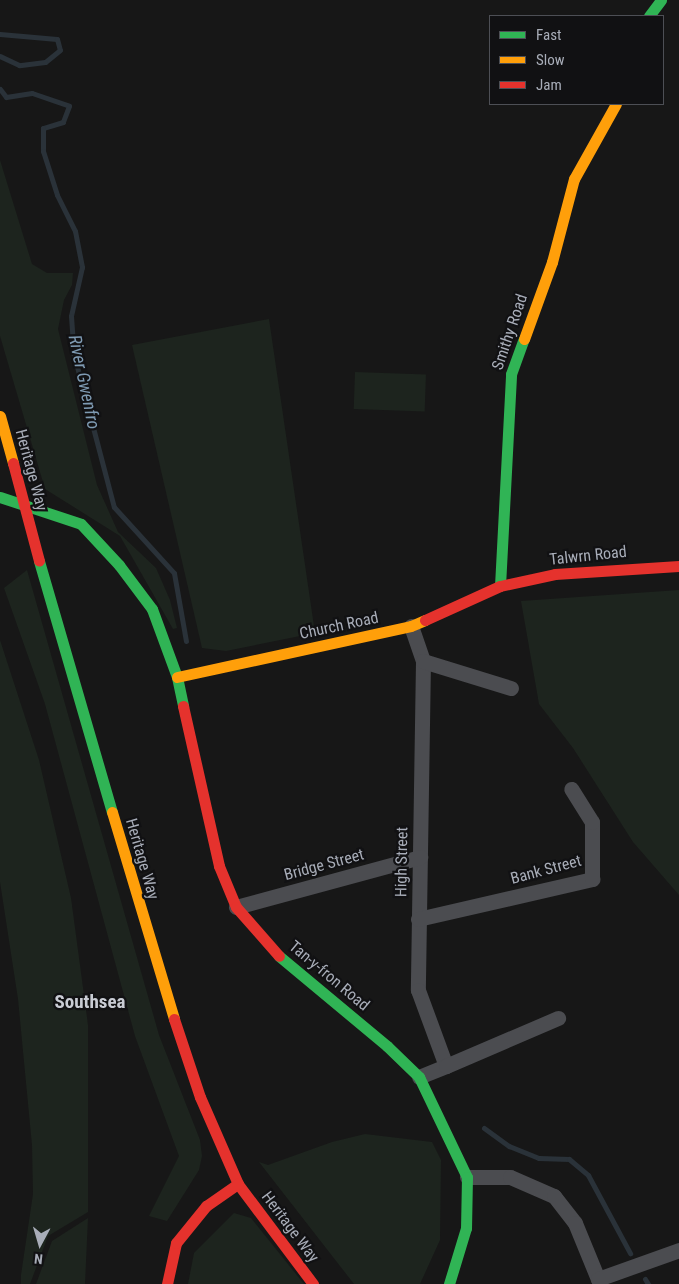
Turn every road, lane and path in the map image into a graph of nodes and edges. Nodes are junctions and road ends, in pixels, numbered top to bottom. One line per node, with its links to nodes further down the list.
1 (661, 0): 2 (street)
2 (650, 15)
3 (615, 105): 7 (street, Smithy Road)
4 (0, 416): 20 (street, Heritage Way, bridge)
5 (0, 497): 10 (street, Tan-y-fron Road)
6 (679, 566): 7 (street, Talwrn Road)
7 (500, 586): 8 (street, Church Road)
8 (411, 626): 9 (street, High Street); 10 (street, Church Road)
9 (423, 661): 11 (street); 13 (street, High Street)
10 (178, 677): 14 (street, Tan-y-fron Road)
11 (511, 688)
12 (571, 790): 15 (street, Bank Street)
13 (420, 857): 14 (street, Bridge Street); 15 (street, High Street)
14 (236, 907): 18 (street, Tan-y-fron Road)
15 (418, 920): 17 (street, High Street)
16 (558, 1018): 17 (street)
17 (446, 1066): 18 (street)
18 (419, 1077): 19 (street, Tan-y-fron Road)
19 (467, 1177): 22 (street); 25 (street, Tan-y-fron Road)
20 (238, 1184): 23 (street); 24 (street, Heritage Way)
21 (679, 1250): 22 (street)
22 (599, 1281)
23 (167, 1284)
24 (313, 1284)
25 (448, 1284)

